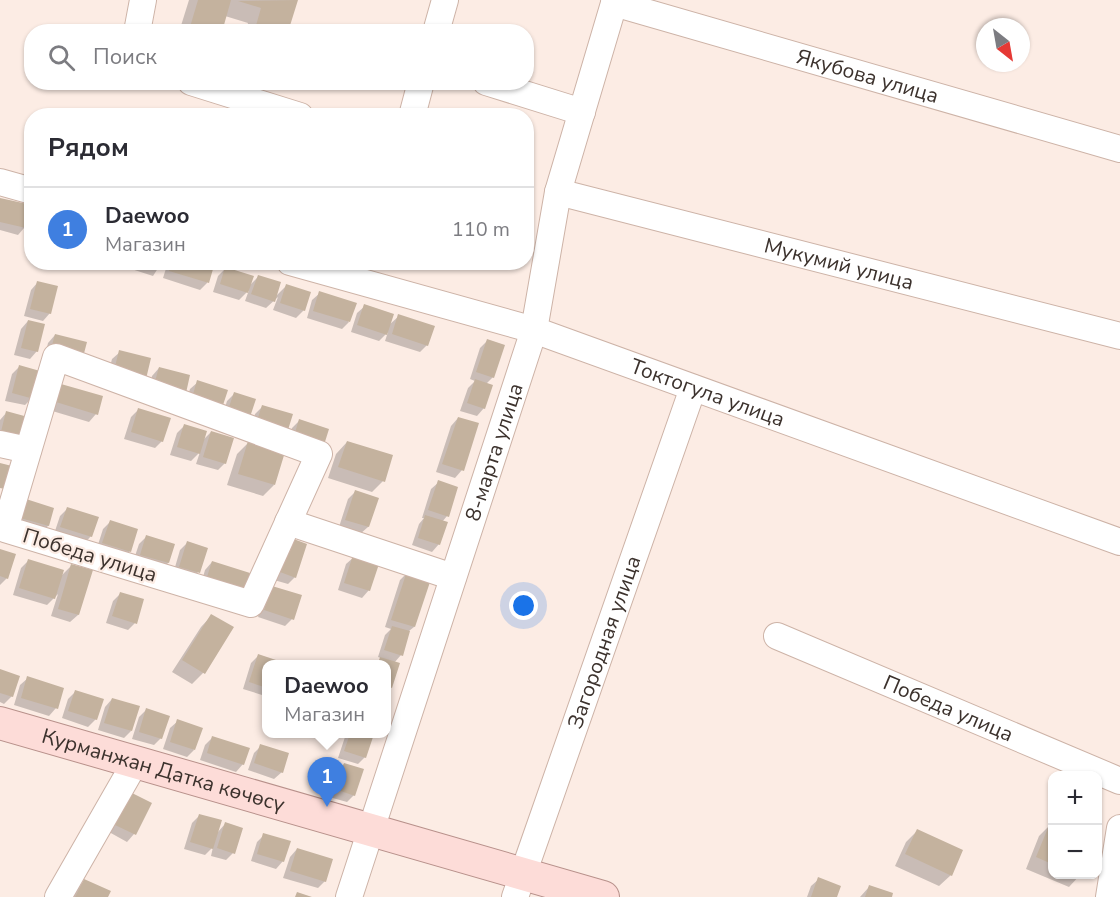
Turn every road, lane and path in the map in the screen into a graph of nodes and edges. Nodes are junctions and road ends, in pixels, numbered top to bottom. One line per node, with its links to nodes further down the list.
1 (143, 0): 4 (street)
2 (445, 0): 5 (street)
3 (615, 2): 11 (street, 8-марта улица); 12 (street, Якубова улица)
4 (138, 24)
5 (438, 24)
6 (217, 90): 9 (street)
7 (420, 90): 10 (street)
8 (512, 90): 11 (street)
9 (274, 108)
10 (414, 108)
11 (582, 112): 15 (street, 8-марта улица)
12 (1120, 149)
13 (0, 182): 14 (street)
14 (24, 189)
15 (558, 192): 17 (street, 8-марта улица); 18 (street, Мукумий улица)
16 (319, 270): 17 (street, Токтогула улица)
17 (534, 330): 19 (street, Токтогула улица); 24 (street, 8-марта улица)
18 (1120, 336)
19 (693, 388): 23 (street, Токтогула улица); 31 (street, Загородная улица)
20 (0, 444): 21 (street)
21 (28, 450): 22 (street, Победа улица); 22 (street, Победа улица)
22 (288, 522): 24 (street)
23 (1120, 542)
24 (453, 578): 30 (street, 8-марта улица)
25 (777, 636): 28 (street, Победа улица)
26 (0, 723): 27 (main road, Курманжан Датка көчөсү)
27 (136, 761): 30 (main road, Курманжан Датка көчөсү); 32 (street)
28 (1120, 781)
29 (1120, 828): 35 (street)
30 (371, 830): 31 (main road, Курманжан Датка көчөсү); 33 (street, 8-марта улица)
31 (519, 884): 34 (main road, Курманжан Датка көчөсү)
32 (58, 897)
33 (349, 897)
34 (603, 897)
35 (1109, 897)

